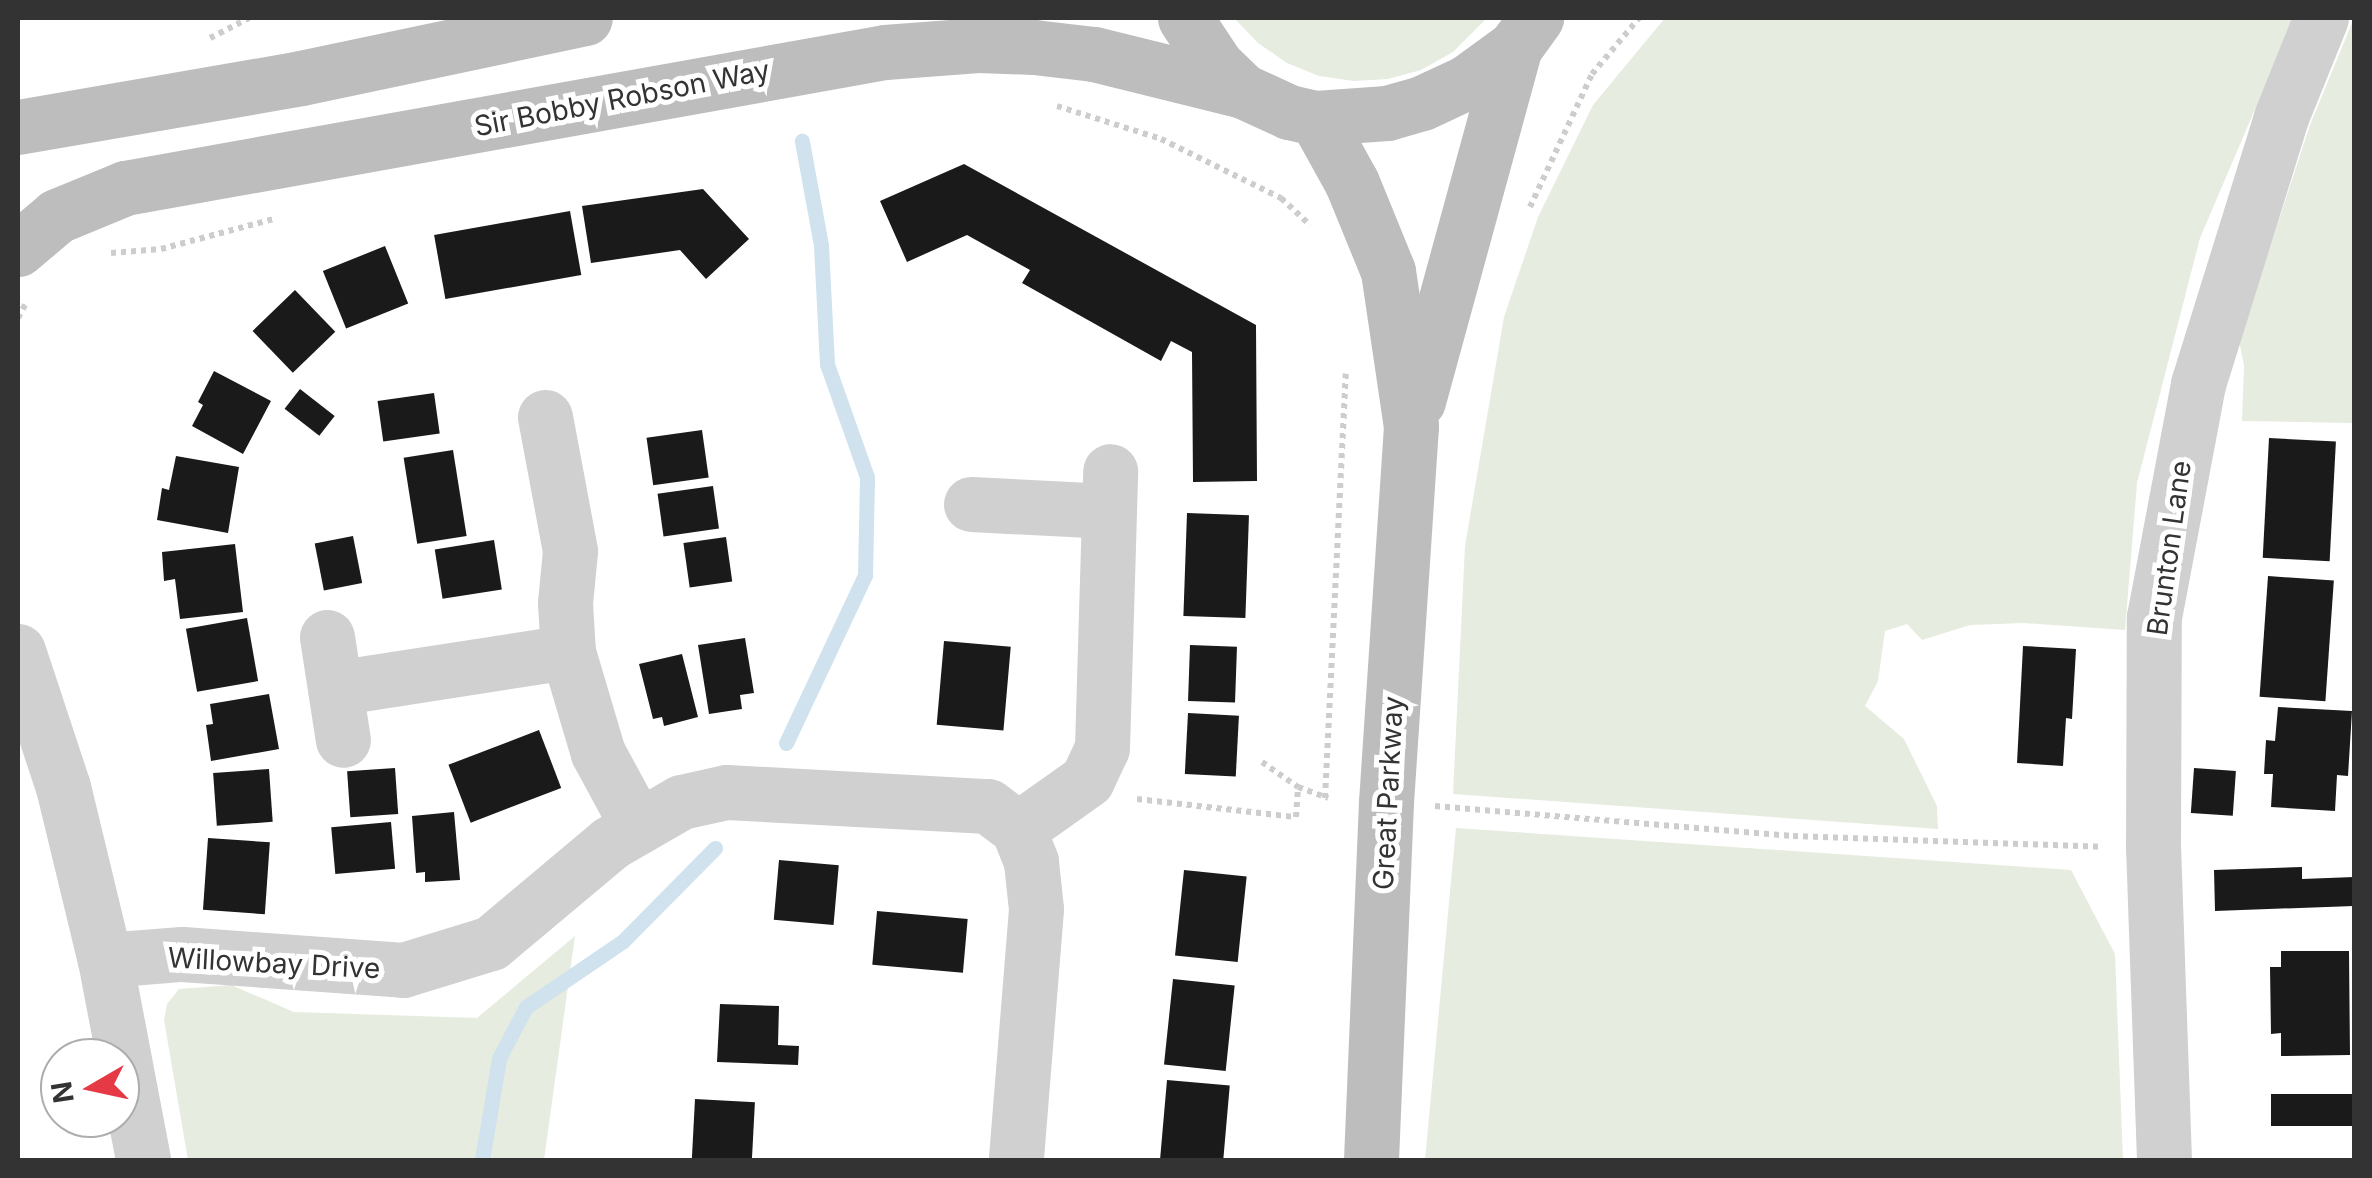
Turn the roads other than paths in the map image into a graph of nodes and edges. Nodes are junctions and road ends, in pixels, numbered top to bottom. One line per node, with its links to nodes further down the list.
1 (585, 18): 7 (street)
2 (1185, 18): 5 (street, Great Parkway)
3 (2322, 18): 21 (street, Brunton Lane)
4 (1526, 32): 6 (street, Great Parkway); 10 (street, Great Parkway)
5 (1243, 92): 6 (street, Great Parkway); 8 (street, Sir Bobby Robson Way)
6 (1316, 118): 10 (street, Great Parkway)
7 (18, 126)
8 (26, 268)
9 (545, 417): 13 (street)
10 (1411, 426): 20 (street, Great Parkway)
11 (971, 504): 16 (street)
12 (18, 651): 17 (street)
13 (568, 652): 14 (street); 15 (street)
14 (335, 689)
15 (638, 827): 16 (street, Willowbay Drive); 17 (street, Willowbay Drive)
16 (1018, 829): 19 (street)
17 (106, 960): 18 (street)
18 (143, 1160)
19 (1016, 1160)
20 (1371, 1160)
21 (2164, 1160)

